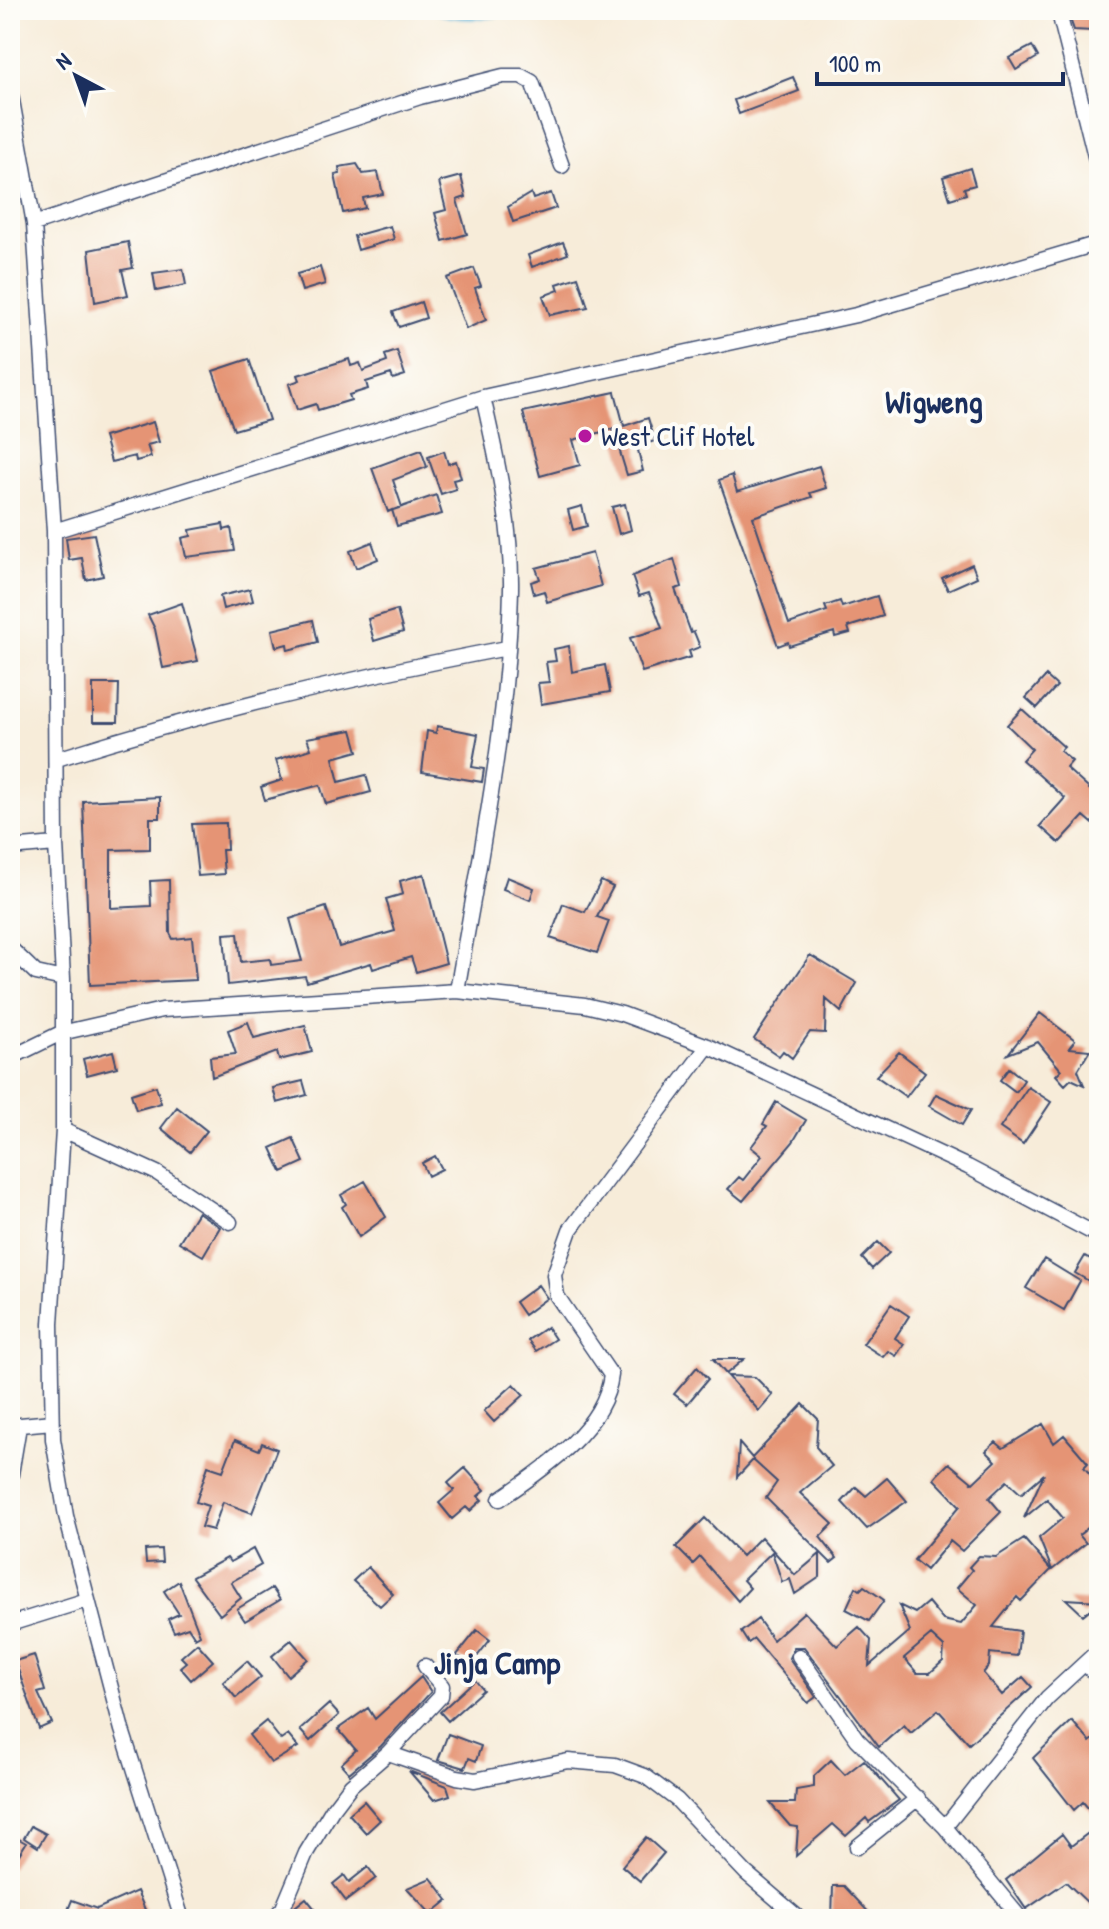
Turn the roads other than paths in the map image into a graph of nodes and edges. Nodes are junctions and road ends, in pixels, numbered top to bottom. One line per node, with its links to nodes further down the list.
1 (1061, 21): 4 (street)
2 (10, 89): 5 (street)
3 (562, 166): 5 (street)
4 (1099, 172)
5 (34, 224): 8 (street)
6 (1099, 243): 7 (street)
7 (483, 397): 8 (street); 9 (street)
8 (54, 531): 10 (street)
9 (507, 648): 10 (street); 15 (street)
10 (57, 759): 11 (street)
11 (56, 844): 12 (street); 14 (street)
12 (10, 848)
13 (10, 948): 14 (street)
14 (63, 979): 16 (street)
15 (457, 991): 16 (street); 17 (street)
16 (61, 1033): 18 (street); 19 (street)
17 (708, 1046): 21 (street); 25 (street)
18 (10, 1058)
19 (63, 1130): 20 (street); 22 (street)
20 (230, 1222)
21 (1099, 1236)
22 (52, 1422): 23 (street); 26 (street)
23 (14, 1426): 24 (street)
24 (10, 1480)
25 (500, 1499)
26 (87, 1600): 27 (street); 37 (street)
27 (10, 1624)
28 (1099, 1650): 30 (street)
29 (799, 1656): 34 (street)
30 (1085, 1663): 32 (street); 35 (street)
31 (425, 1666): 33 (street)
32 (1099, 1679)
33 (388, 1753): 38 (street); 39 (street)
34 (918, 1798): 35 (street); 36 (street)
35 (945, 1827): 40 (street)
36 (857, 1847)
37 (182, 1919)
38 (273, 1919)
39 (800, 1919)
40 (1021, 1919)

